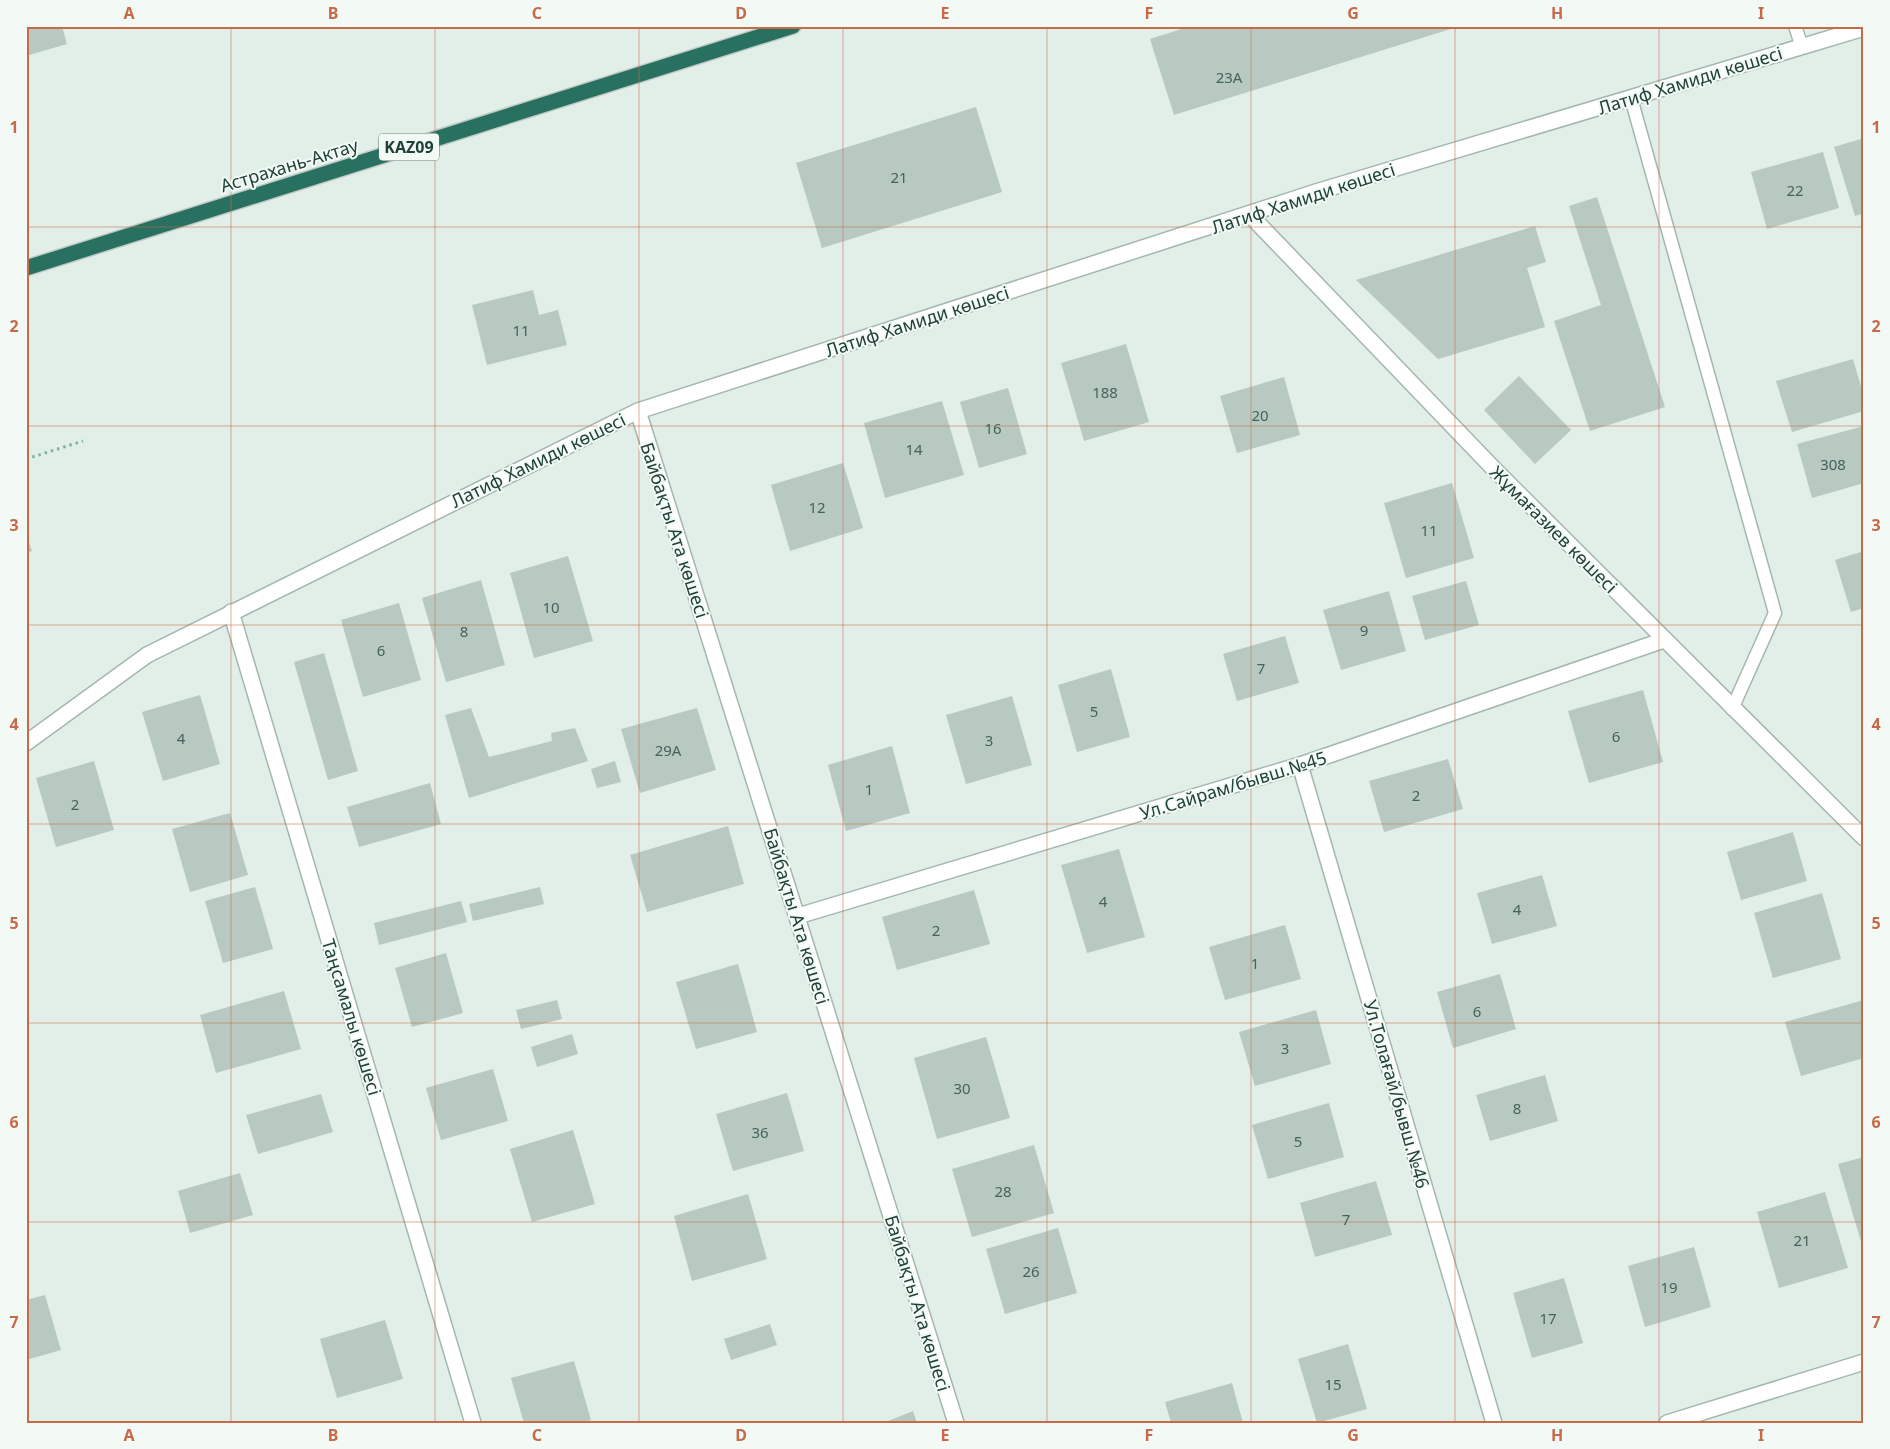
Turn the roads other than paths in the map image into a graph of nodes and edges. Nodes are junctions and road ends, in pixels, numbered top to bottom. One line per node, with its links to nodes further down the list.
1 (793, 26): 7 (highway, Астрахань-Актау / KAZ09)
2 (1795, 26): 4 (lane)
3 (1864, 28): 4 (street, Латиф Хамиди көшесі)
4 (1802, 47): 5 (street, Латиф Хамиди көшесі)
5 (1631, 98): 6 (street, Латиф Хамиди көшесі); 11 (lane)
6 (1250, 215): 8 (street, Латиф Хамиди көшесі); 10 (street, Жұмағазиев көшесі)
7 (26, 268)
8 (638, 411): 9 (street, Латиф Хамиди көшесі); 15 (street, Байбақты Ата көшесі)
9 (231, 612): 12 (street, Латиф Хамиди көшесі); 17 (street, Таңсамалы көшесі)
10 (1664, 640): 11 (street, Жұмағазиев көшесі); 13 (street, Ул.Сайрам/бывш.№45)
11 (1732, 709): 14 (street, Жұмағазиев көшесі)
12 (26, 743)
13 (1300, 766): 15 (street, Ул.Сайрам/бывш.№45); 19 (street, Ул.Толағай/бывш.№46)
14 (1864, 838)
15 (798, 916): 18 (street, Байбақты Ата көшесі)
16 (1864, 1362): 20 (street)
17 (473, 1423)
18 (956, 1423)
19 (1494, 1423)
20 (1667, 1423)

